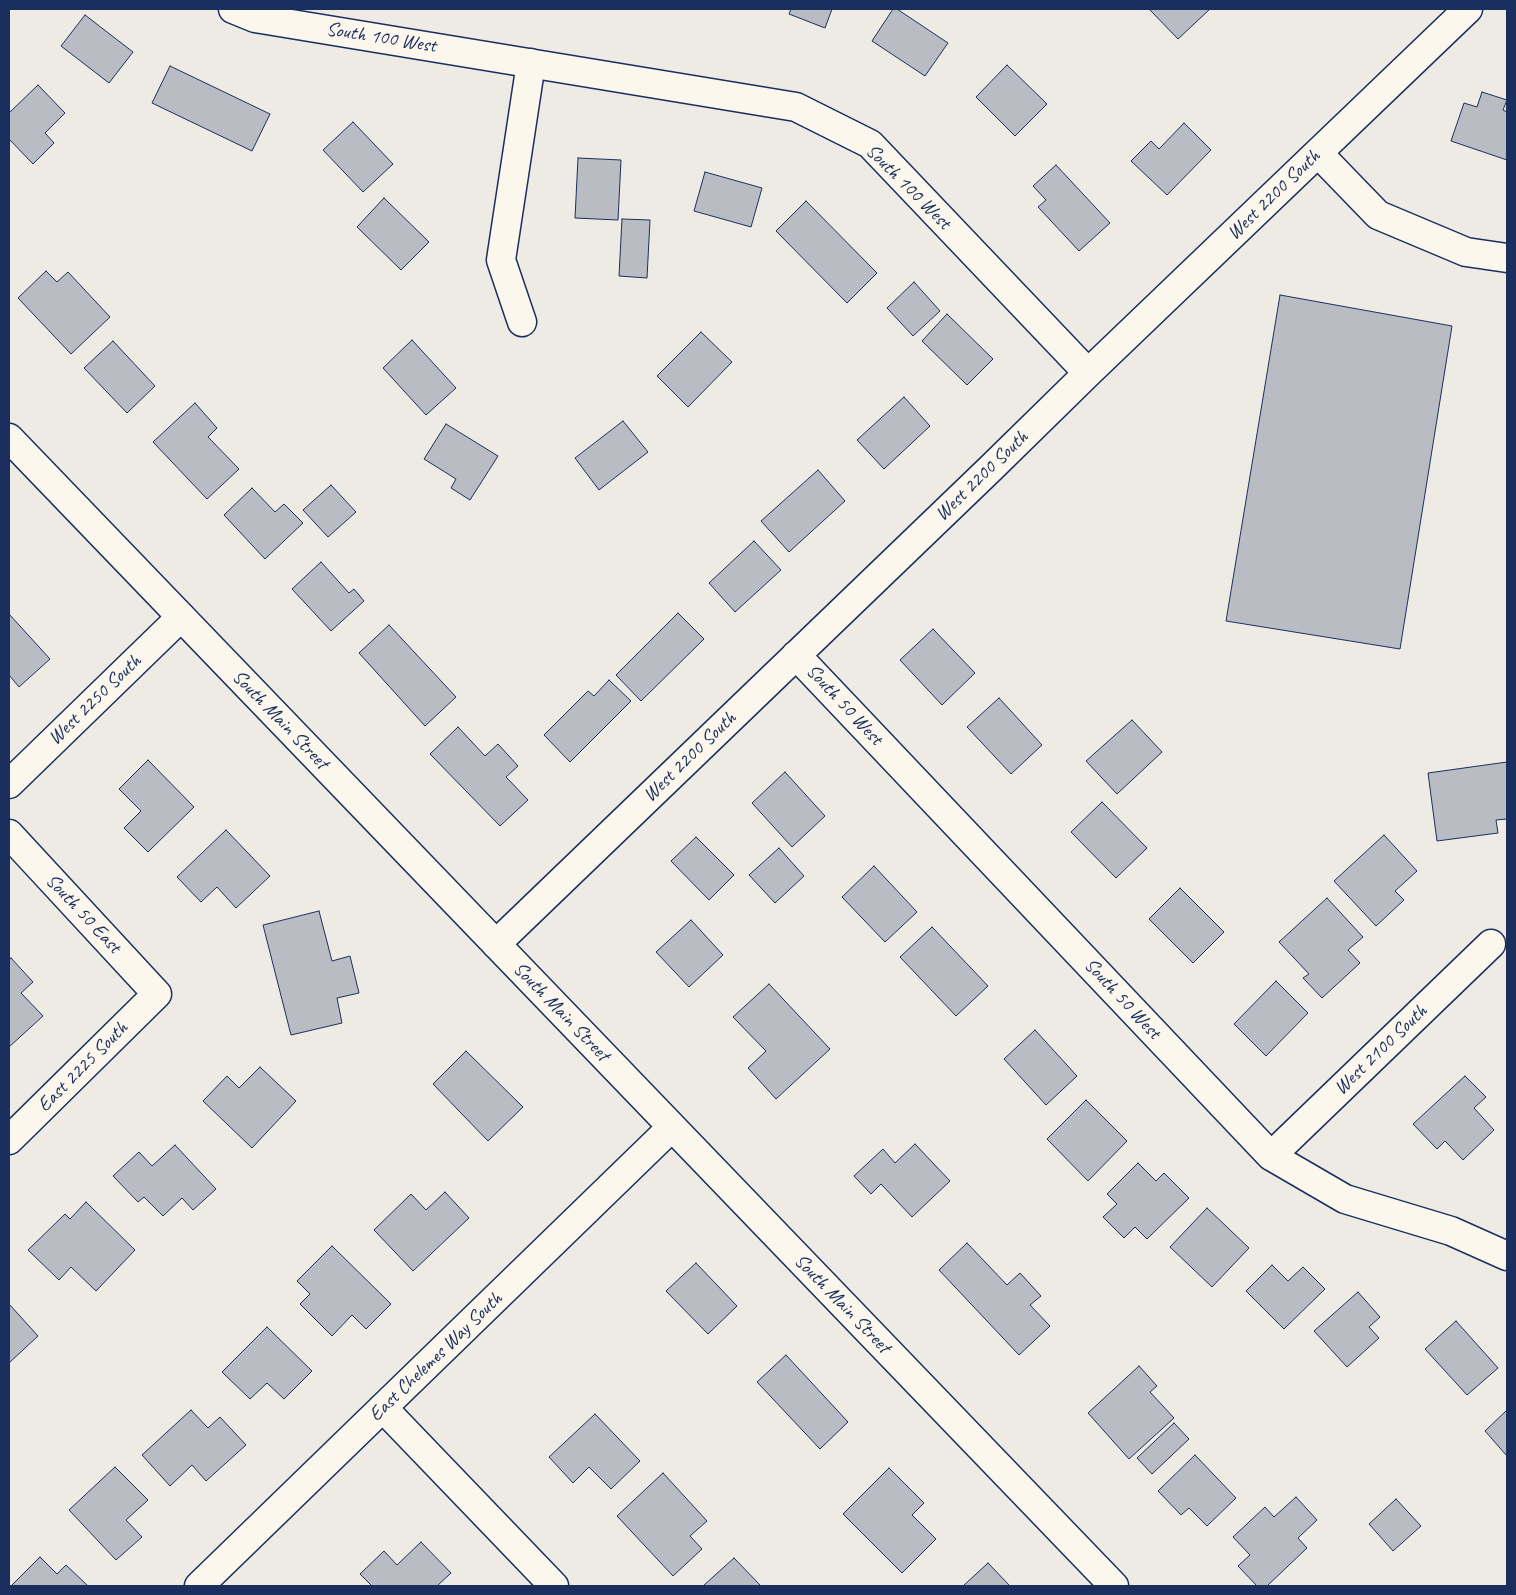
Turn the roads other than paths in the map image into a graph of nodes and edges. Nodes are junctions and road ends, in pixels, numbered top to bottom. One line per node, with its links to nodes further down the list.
1 (233, 9): 3 (street, South 100 West)
2 (1468, 9): 4 (street, West 2200 South)
3 (531, 63): 6 (street); 7 (street, South 100 West)
4 (1318, 153): 5 (street); 7 (street, West 2200 South)
5 (1507, 258)
6 (522, 322)
7 (1088, 373): 10 (street, West 2200 South)
8 (9, 438): 9 (street, South Main Street)
9 (182, 617): 11 (street, West 2250 South); 13 (street, South Main Street)
10 (796, 655): 13 (street, West 2200 South); 18 (street, South 50 West)
11 (9, 784)
12 (9, 834): 15 (street, South 50 East)
13 (496, 944): 16 (street, South Main Street)
14 (1490, 944): 18 (street, West 2100 South)
15 (157, 994): 17 (street, East 2225 South)
16 (672, 1127): 20 (street, East Chelemes Way South); 23 (street, South Main Street)
17 (9, 1140)
18 (1271, 1156): 19 (street, South 50 West)
19 (1507, 1256)
20 (383, 1408): 21 (street, East Chelemes Way South); 22 (street)
21 (199, 1586)
22 (554, 1586)
23 (1114, 1586)

